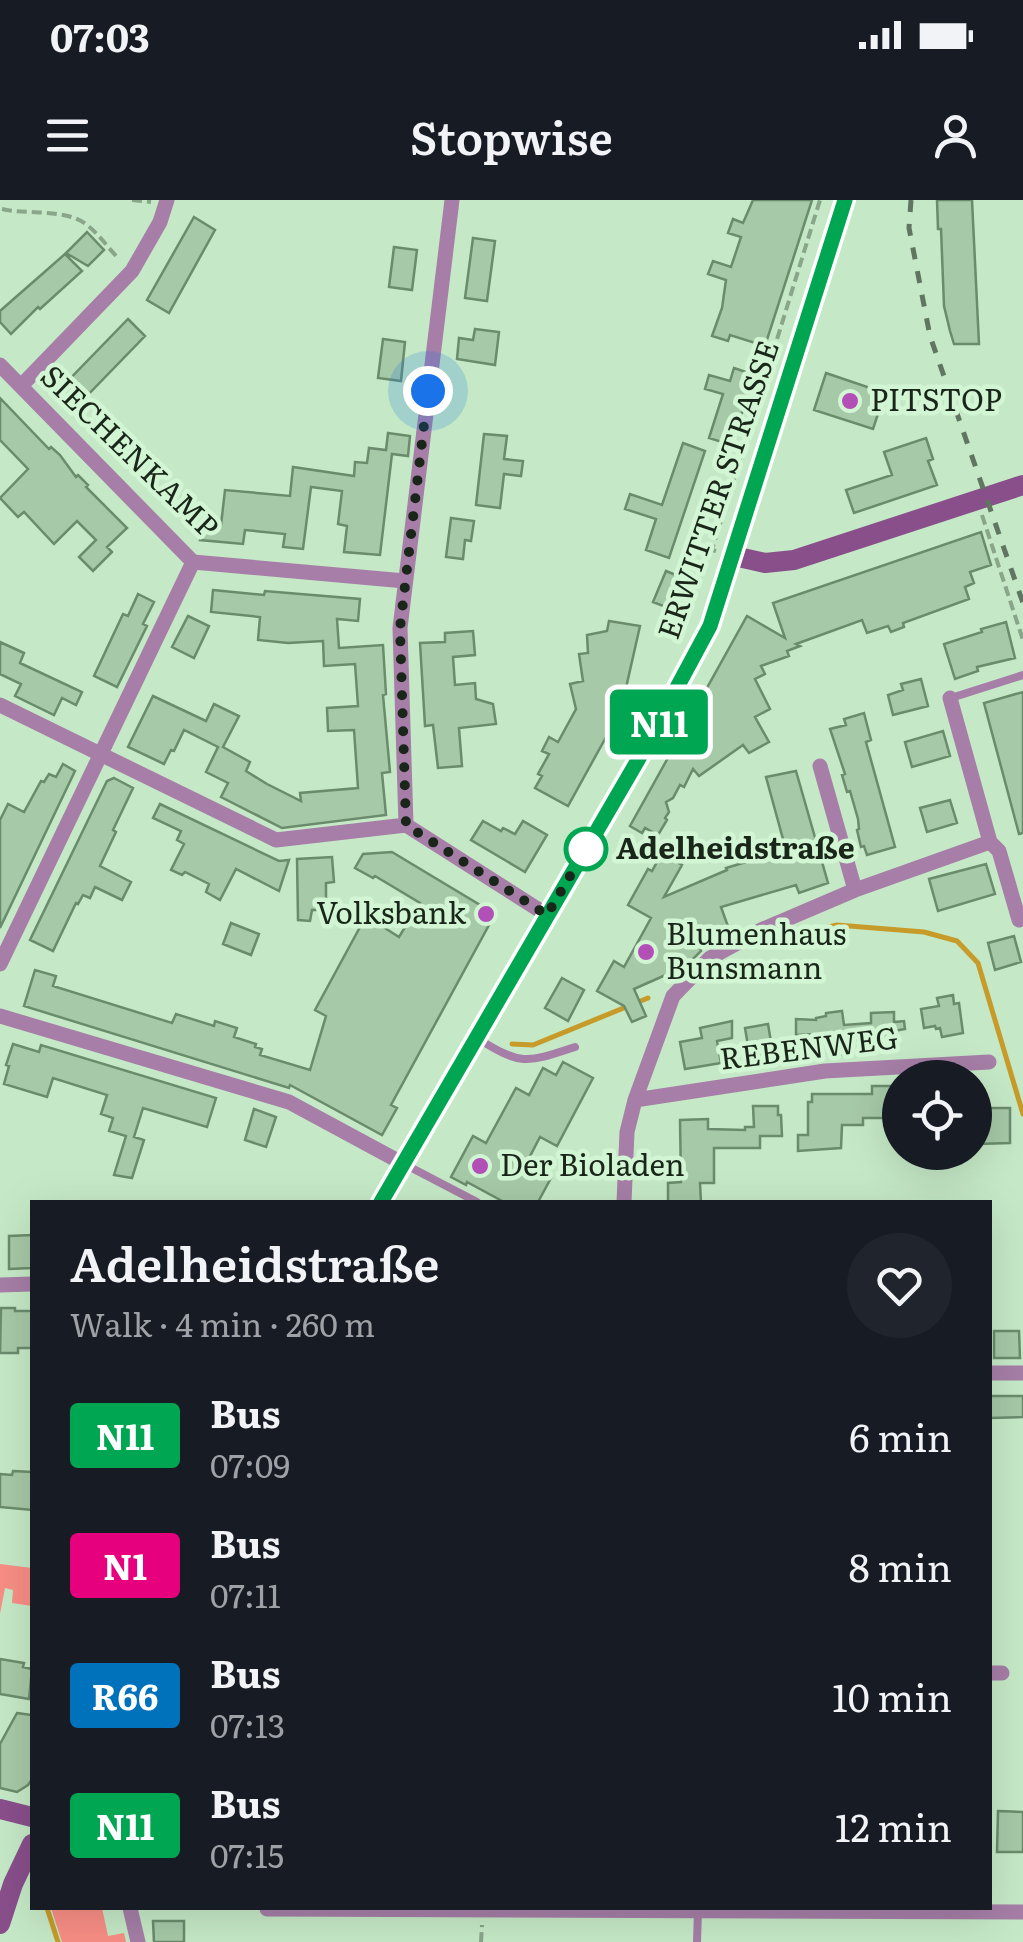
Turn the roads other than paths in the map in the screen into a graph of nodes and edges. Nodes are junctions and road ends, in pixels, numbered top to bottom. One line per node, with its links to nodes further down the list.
1 (167, 200): 5 (street)
2 (452, 200): 9 (street)
3 (845, 200): 7 (street, ERWITTER STRASSE)
4 (0, 365): 5 (street, SIECHENKAMP)
5 (21, 386): 8 (street, SIECHENKAMP)
6 (1023, 486): 7 (street)
7 (734, 556): 18 (street, ERWITTER STRASSE)
8 (193, 562): 9 (street, SIECHENKAMP); 13 (street)
9 (405, 582): 15 (street)
10 (1023, 675): 11 (lane)
11 (950, 698): 16 (street)
12 (0, 706): 13 (street)
13 (100, 753): 15 (street); 20 (street)
14 (820, 766): 17 (street)
15 (406, 825): 18 (street)
16 (990, 842): 17 (street); 19 (street)
17 (855, 890): 25 (street)
18 (547, 915): 22 (street, ERWITTER STRASSE)
19 (1019, 920)
20 (0, 964)
21 (0, 1016): 26 (street)
22 (476, 1037): 23 (lane); 26 (street, ERWITTER STRASSE)
23 (574, 1047)
24 (882, 1068): 25 (street, REBENWEG)
25 (636, 1100): 29 (street)
26 (402, 1162): 27 (street, ERWITTER STRASSE); 28 (lane)
27 (381, 1200)
28 (473, 1200)
29 (624, 1200)
30 (30, 1284): 31 (street)
31 (0, 1285)
32 (992, 1373): 33 (street)
33 (1023, 1373)
34 (0, 1808): 35 (street)
35 (30, 1816)
36 (30, 1848): 41 (street)
37 (130, 1910): 42 (street)
38 (659, 1910): 39 (street)
39 (698, 1911): 40 (street); 43 (lane)
40 (1023, 1912)
41 (0, 1924)
42 (138, 1942)
43 (697, 1942)

